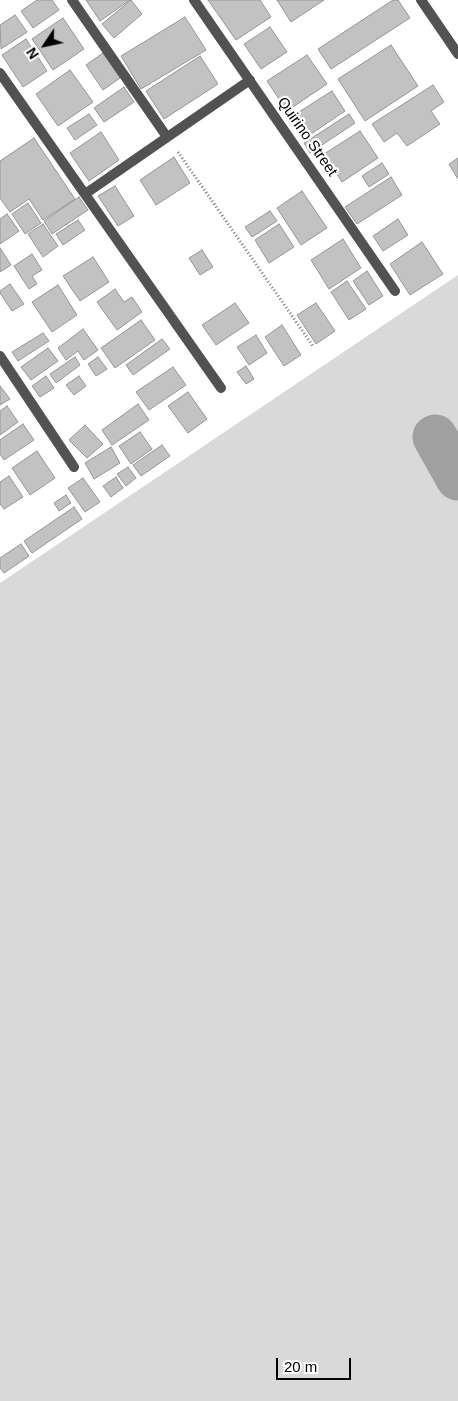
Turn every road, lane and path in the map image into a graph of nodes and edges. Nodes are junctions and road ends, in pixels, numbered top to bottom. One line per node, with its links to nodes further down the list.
1 (72, 0): 7 (street)
2 (194, 0): 6 (street, Quirino Street)
3 (421, 0): 4 (street)
4 (458, 54)
5 (0, 73): 8 (street)
6 (250, 80): 7 (street); 9 (street, Quirino Street)
7 (167, 137): 8 (street); 10 (path)
8 (85, 194): 12 (street)
9 (395, 291)
10 (313, 346)
11 (0, 356): 13 (street)
12 (221, 388)
13 (74, 467)

